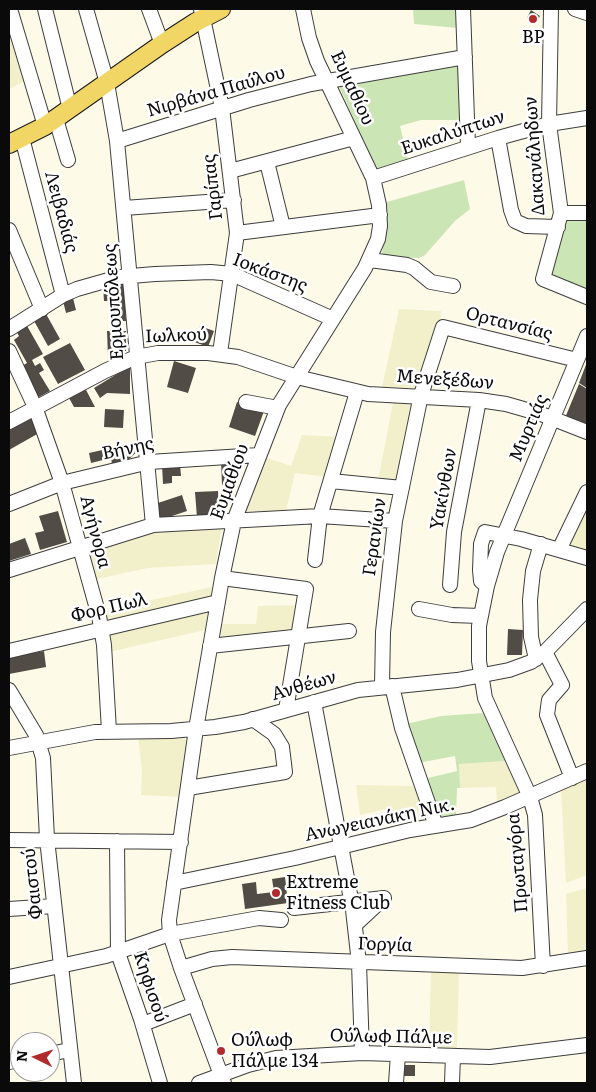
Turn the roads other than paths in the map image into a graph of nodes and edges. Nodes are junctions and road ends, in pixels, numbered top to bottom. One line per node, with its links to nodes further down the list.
1 (10, 9): 19 (street)
2 (45, 9): 17 (street)
3 (86, 9): 14 (street, Ερμουπόλεως)
4 (149, 9): 12 (street)
5 (221, 9): 10 (main road)
6 (303, 9): 15 (street, Ευμαθίου)
7 (463, 9): 13 (street)
8 (551, 9): 20 (street, Δακανάληδων)
9 (575, 9): 11 (street)
10 (202, 13): 12 (main road); 16 (street, Γαρίπας)
11 (587, 13)
12 (162, 44): 14 (main road)
13 (465, 57): 15 (street, Νιρβάνα Παύλου); 25 (street)
14 (106, 80): 17 (main road); 24 (street, Ερμουπόλεως)
15 (326, 81): 16 (street, Νιρβάνα Παύλου); 21 (street, Ευμαθίου)
16 (222, 108): 24 (street, Νιρβάνα Παύλου); 28 (street, Γαρίπας)
17 (70, 109): 19 (main road)
18 (587, 118): 20 (street, Ευκαλύπτων)
19 (50, 123): 23 (main road); 26 (street)
20 (548, 124): 22 (street, Ευκαλύπτων); 34 (street, Δακανάληδων)
21 (354, 138): 27 (street); 29 (street, Ευμαθίου)
22 (498, 138): 25 (street, Ευκαλύπτων); 34 (street)
23 (15, 141): 42 (street, Λειβαδιάς)
24 (117, 141): 31 (street, Ερμουπόλεως)
25 (468, 146): 29 (street, Ευκαλύπτων)
26 (68, 160)
27 (266, 162): 28 (street); 35 (street)
28 (230, 171): 30 (street, Γαρίπας)
29 (372, 178): 33 (street, Ευμαθίου)
30 (234, 200): 31 (street); 37 (street, Γαρίπας)
31 (124, 208): 40 (street, Ερμουπόλεως)
32 (587, 213): 34 (street)
33 (380, 214): 35 (street); 38 (street, Ευμαθίου)
34 (560, 220): 43 (street, Δακανάληδων)
35 (283, 227): 37 (street)
36 (9, 230): 44 (street)
37 (237, 233): 39 (street, Γαρίπας)
38 (370, 260): 41 (street); 45 (street, Ευμαθίου)
39 (232, 274): 40 (street, Ιοκάστης); 45 (street, Ιοκάστης); 49 (street, Γαρίπας)
40 (131, 275): 42 (street, Ιοκάστης); 50 (street, Ερμουπόλεως)
41 (453, 286)
42 (63, 295): 44 (street, Ιοκάστης)
43 (587, 297)
44 (42, 309): 46 (street, Ιοκάστης)
45 (333, 319): 52 (street, Ευμαθίου)
46 (9, 330)
47 (587, 336): 51 (street, Μυρτιάς)
48 (9, 351): 57 (street, Αγήνορα)
49 (220, 353): 50 (street, Ιωλκού); 52 (street, Ιωλκού)
50 (136, 356): 57 (street, Ιωλκού); 63 (street, Ερμουπόλεως)
51 (577, 360): 54 (street, Ορτανσίας); 59 (street, Μυρτιάς)
52 (296, 377): 53 (street, Μενεξέδων); 58 (street, Ευμαθίου)
53 (358, 392): 54 (street, Μενεξέδων); 64 (street)
54 (421, 396): 55 (street, Μενεξέδων); 66 (street, Γερανίων)
55 (479, 400): 59 (street, Μενεξέδων); 81 (street, Υακίνθων)
56 (246, 402): 58 (street)
57 (36, 407): 60 (street, Ιωλκού); 65 (street, Αγήνορα)
58 (278, 408): 62 (street, Ευμαθίου)
59 (553, 419): 61 (street, Μενεξέδων); 73 (street, Μυρτιάς)
60 (9, 422)
61 (587, 432)
62 (259, 455): 63 (street, Βήνης); 70 (street, Ευμαθίου)
63 (149, 462): 65 (street, Βήνης); 72 (street, Ερμουπόλεως)
64 (330, 482): 66 (street); 69 (street)
65 (62, 483): 68 (street, Βήνης); 75 (street, Αγήνορα)
66 (402, 488): 71 (street, Γερανίων)
67 (587, 492): 76 (street)
68 (9, 504)
69 (320, 516): 70 (street); 71 (street); 78 (street)
70 (234, 521): 72 (street); 80 (street, Ευμαθίου)
71 (395, 521): 94 (street, Γερανίων)
72 (154, 525): 75 (street)
73 (504, 535): 74 (street); 82 (street, Μυρτιάς); 82 (street, Μυρτιάς)
74 (541, 544): 76 (street); 92 (street)
75 (79, 548): 79 (street); 87 (street, Αγήνορα)
76 (559, 550): 77 (street)
77 (587, 558)
78 (315, 560)
79 (9, 570)
80 (222, 578): 83 (street, Ευμαθίου); 89 (street)
81 (450, 585)
82 (487, 586): 86 (street, Μυρτιάς)
83 (218, 602): 87 (street, Φορ Πωλ); 90 (street, Ευμαθίου)
84 (419, 609): 86 (street)
85 (587, 609): 92 (street, Ανθέων)
86 (480, 616): 93 (street, Μυρτιάς)
87 (102, 628): 91 (street, Φορ Πωλ); 100 (street, Αγήνορα)
88 (349, 631): 89 (street)
89 (298, 638): 90 (street); 97 (street)
90 (210, 646): 99 (street, Ευμαθίου)
91 (9, 651)
92 (540, 656): 93 (street, Ανθέων); 104 (street)
93 (481, 676): 94 (street, Ανθέων); 106 (street, Πρωταγόρα)
94 (387, 686): 96 (street, Ανθέων); 107 (street, Γερανίων)
95 (9, 690): 101 (street, Φαιστού)
96 (314, 702): 97 (street, Ανθέων); 112 (street)
97 (286, 710): 98 (street, Ανθέων)
98 (253, 719): 99 (street, Ανθέων); 105 (street)
99 (196, 729): 100 (street, Ανθέων); 105 (street, Ευμαθίου)
100 (109, 731): 101 (street, Ανθέων)
101 (39, 741): 102 (street, Ανθέων); 108 (street, Φαιστού)
102 (9, 748)
103 (587, 771): 104 (street, Ανωγειανάκη Νικ.)
104 (572, 778): 106 (street, Ανωγειανάκη Νικ.)
105 (188, 788): 111 (street, Ευμαθίου)
106 (530, 797): 107 (street, Ανωγειανάκη Νικ.); 125 (street, Πρωταγόρα)
107 (436, 826): 112 (street, Ανωγειανάκη Νικ.)
108 (47, 839): 109 (street); 110 (street); 115 (street, Φαιστού)
109 (9, 840)
110 (117, 840): 111 (street); 121 (street, Κηφισού)
111 (181, 842): 113 (street, Ευμαθίου)
112 (342, 846): 113 (street, Ανωγειανάκη Νικ.); 114 (street)
113 (174, 883): 120 (street, Ευμαθίου)
114 (351, 901): 116 (street); 119 (street); 119 (street)
115 (54, 906): 117 (street); 124 (street, Φαιστού)
116 (294, 908)
117 (9, 909)
118 (281, 920): 120 (street)
119 (355, 925): 123 (street)
120 (170, 934): 121 (street); 126 (street, Ευμαθίου)
121 (118, 953): 124 (street); 129 (street, Κηφισού)
122 (587, 958): 125 (street, Γοργία)
123 (359, 963): 125 (street, Γοργία); 126 (street, Γοργία); 133 (street)
124 (59, 966): 127 (street); 131 (street, Φαιστού)
125 (543, 966)
126 (181, 968): 128 (street, Ευμαθίου)
127 (9, 977)
128 (195, 1004): 129 (street); 136 (street, Ευμαθίου)
129 (143, 1024): 138 (street, Κηφισού)
130 (587, 1045): 135 (street, Ούλωφ Πάλμε)
131 (69, 1050): 132 (street); 137 (street, Φαιστού)
132 (60, 1052)
133 (362, 1053): 134 (street, Ούλωφ Πάλμε); 136 (street, Ούλωφ Πάλμε)
134 (398, 1054): 135 (street, Ούλωφ Πάλμε); 140 (street)
135 (453, 1056): 141 (street)
136 (223, 1079): 139 (street, Ούλωφ Πάλμε)
137 (74, 1083)
138 (160, 1083)
139 (198, 1083)
140 (396, 1083)
141 (452, 1083)

